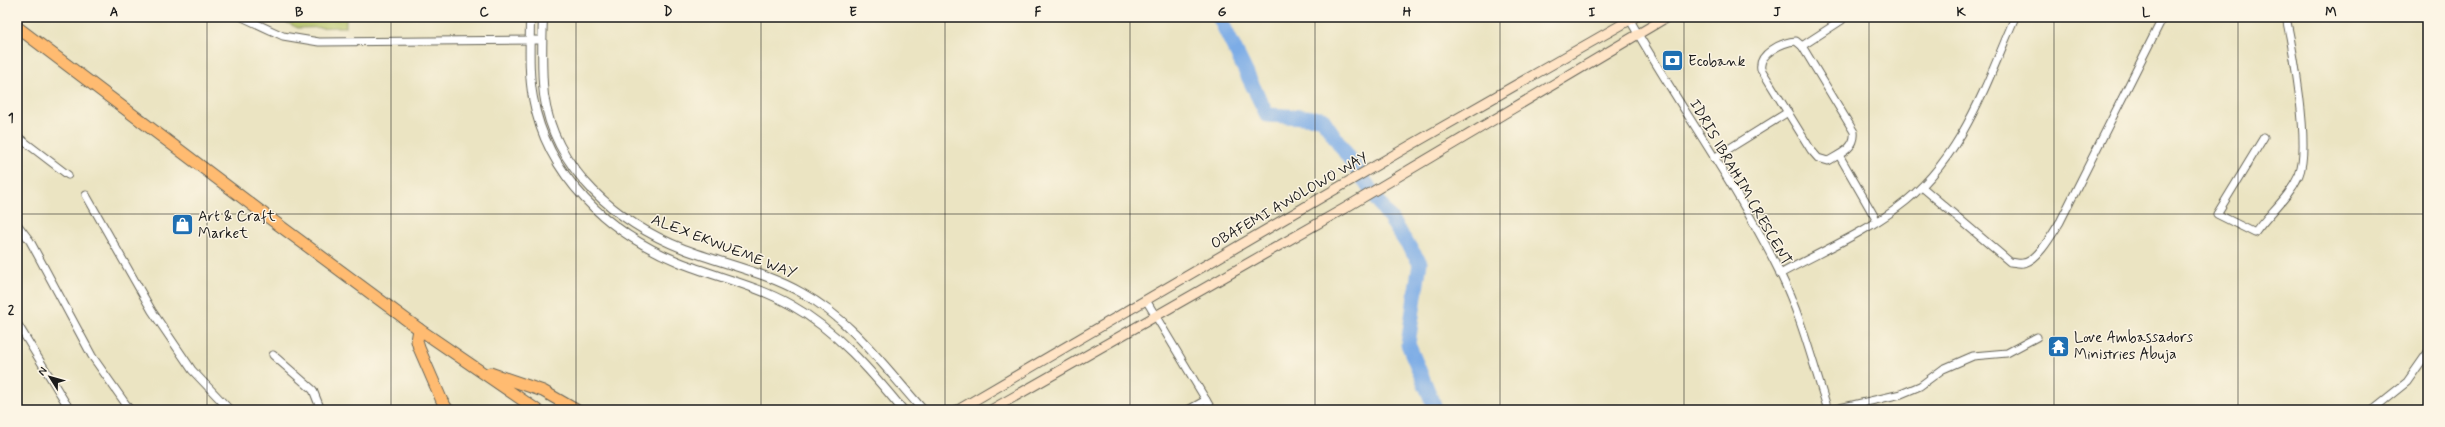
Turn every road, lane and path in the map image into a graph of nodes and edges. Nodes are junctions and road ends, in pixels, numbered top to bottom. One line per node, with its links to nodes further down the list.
1 (242, 17): 12 (street)
2 (530, 17): 12 (street, ALEX EKWUEME WAY)
3 (543, 17): 13 (street, ALEX EKWUEME WAY)
4 (1667, 17): 11 (main road)
5 (2015, 17): 21 (street)
6 (2163, 17): 21 (street)
7 (2286, 17): 17 (street)
8 (1632, 18): 11 (street, IDRIS IBRAHIM CRESCENT); 26 (main road, OBAFEMI AWOLOWO WAY)
9 (1842, 20): 14 (street)
10 (17, 27): 29 (main road)
11 (1638, 34): 19 (street, IDRIS IBRAHIM CRESCENT); 27 (main road)
12 (530, 40): 13 (street); 43 (street, ALEX EKWUEME WAY)
13 (542, 40): 44 (street, ALEX EKWUEME WAY)
14 (1802, 46): 15 (street); 18 (street)
15 (1788, 112): 18 (street); 19 (street)
16 (17, 134): 20 (street)
17 (2264, 136)
18 (1839, 155): 23 (street)
19 (1714, 158): 25 (street, IDRIS IBRAHIM CRESCENT)
20 (68, 175)
21 (1922, 187): 23 (street)
22 (86, 195): 38 (street)
23 (1877, 221): 25 (street)
24 (17, 224): 37 (street)
25 (1780, 274): 49 (street, IDRIS IBRAHIM CRESCENT)
26 (1146, 300): 27 (street); 45 (main road, OBAFEMI AWOLOWO WAY)
27 (1155, 315): 34 (street); 46 (main road)
28 (17, 323): 35 (street)
29 (419, 329): 33 (main road); 40 (main road)
30 (2037, 337): 50 (street)
31 (2428, 352): 51 (street)
32 (273, 355): 39 (street)
33 (483, 371): 41 (main road); 42 (main road)
34 (1206, 400): 47 (street); 48 (street)
35 (68, 407): 36 (street)
36 (58, 410)
37 (130, 410)
38 (230, 410)
39 (321, 410)
40 (448, 410)
41 (537, 410)
42 (576, 410)
43 (903, 410)
44 (923, 410)
45 (958, 410)
46 (991, 410)
47 (1188, 410)
48 (1212, 410)
49 (1828, 410)
50 (1831, 410)
51 (2372, 410)

